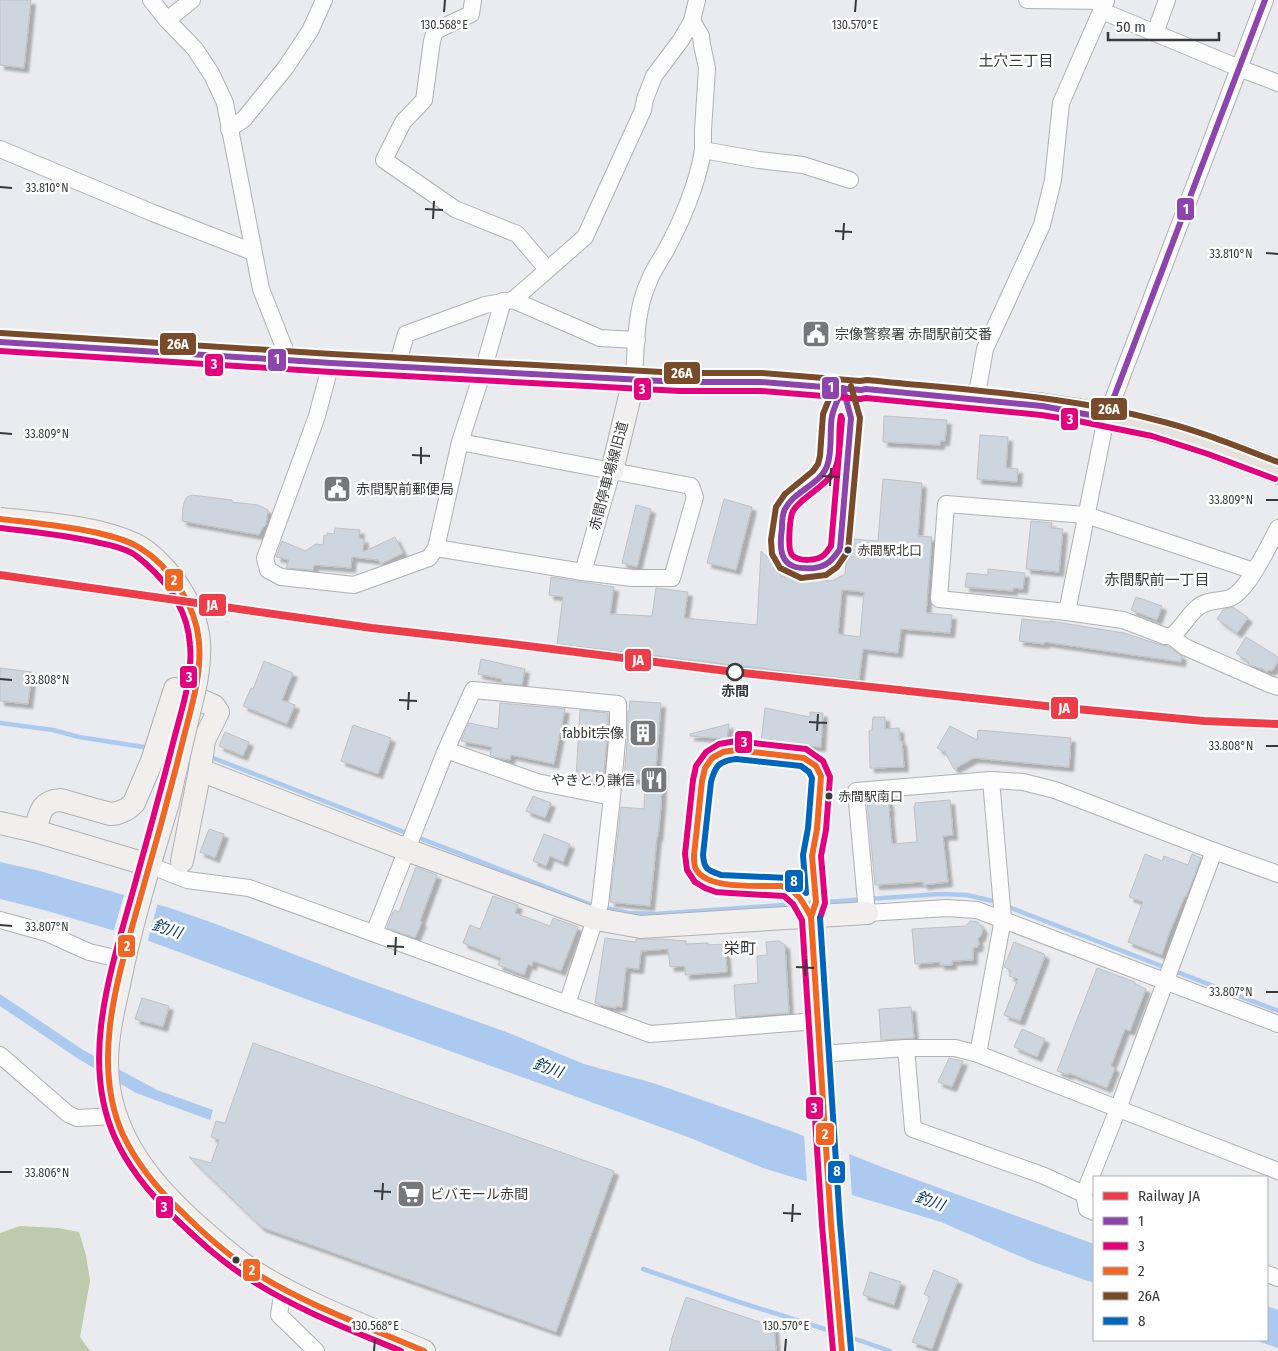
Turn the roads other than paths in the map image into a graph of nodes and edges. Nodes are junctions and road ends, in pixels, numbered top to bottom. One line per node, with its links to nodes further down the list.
1 (151, 0): 10 (street)
2 (192, 0): 10 (street)
3 (324, 0): 15 (street)
4 (473, 0): 20 (street)
5 (697, 0): 11 (street)
6 (1027, 0): 9 (street)
7 (1166, 0): 12 (street)
8 (1265, 0): 13 (street)
9 (1105, 4): 12 (street); 30 (street)
10 (166, 20): 15 (street)
11 (692, 21): 17 (street); 20 (street)
12 (1155, 33): 13 (street)
13 (1239, 68): 14 (street); 31 (street)
14 (1278, 83)
15 (229, 129): 19 (street)
16 (0, 149): 19 (street)
17 (703, 150): 18 (street); 22 (street)
18 (850, 180)
19 (253, 252): 24 (street)
20 (548, 269): 21 (street)
21 (508, 301): 22 (street); 26 (street); 27 (street)
22 (637, 340): 28 (street)
23 (0, 342): 24 (main road)
24 (289, 360): 25 (main road)
25 (331, 363): 26 (main road); 38 (street)
26 (397, 366): 27 (main road)
27 (483, 371): 28 (main road); 32 (street)
28 (634, 379): 29 (main road); 34 (street, 赤間停車場線旧道)
29 (844, 388): 29 (street); 30 (main road)
30 (976, 399): 31 (main road)
31 (1106, 418): 33 (main road); 35 (street)
32 (460, 442): 34 (street); 38 (street)
33 (1277, 469)
34 (612, 472): 40 (street, 赤間停車場線旧道); 40 (street)
35 (1086, 515): 39 (street); 41 (street); 41 (street)
36 (0, 519): 53 (street, bridge)
37 (1278, 528): 39 (street)
38 (436, 548): 40 (street)
39 (1254, 571): 42 (street)
40 (583, 572)
41 (1067, 612): 42 (street)
42 (1171, 636): 43 (street)
43 (1278, 687)
44 (446, 750): 47 (street); 47 (street); 50 (street)
45 (200, 770): 49 (street); 50 (street); 52 (street)
46 (991, 780): 51 (street); 55 (street); 58 (street)
47 (612, 797): 57 (street)
48 (0, 823): 49 (street)
49 (36, 831): 53 (street)
50 (407, 850): 57 (street); 60 (street)
51 (1214, 851): 54 (street); 62 (street)
52 (182, 861)
53 (147, 872): 60 (street); 61 (street)
54 (1278, 874)
55 (867, 913): 56 (street); 58 (street)
56 (811, 917): 57 (street); 64 (street)
57 (596, 919): 63 (street)
58 (1003, 919): 62 (street); 69 (street)
59 (0, 920): 61 (street)
60 (374, 933): 63 (street)
61 (124, 958): 71 (street)
62 (1166, 981): 65 (street); 70 (street)
63 (567, 1004): 64 (street)
64 (818, 1021): 68 (street)
65 (1278, 1024)
66 (906, 1048): 68 (street); 69 (street); 73 (street)
67 (0, 1054): 71 (street)
68 (820, 1054): 78 (street)
69 (978, 1054): 70 (street)
70 (1118, 1109): 72 (street); 73 (street)
71 (116, 1116): 75 (street)
72 (1278, 1171)
73 (1084, 1194): 74 (street)
74 (1093, 1212)
75 (283, 1288): 76 (street); 77 (street)
76 (316, 1351)
77 (424, 1351)
78 (842, 1351)

